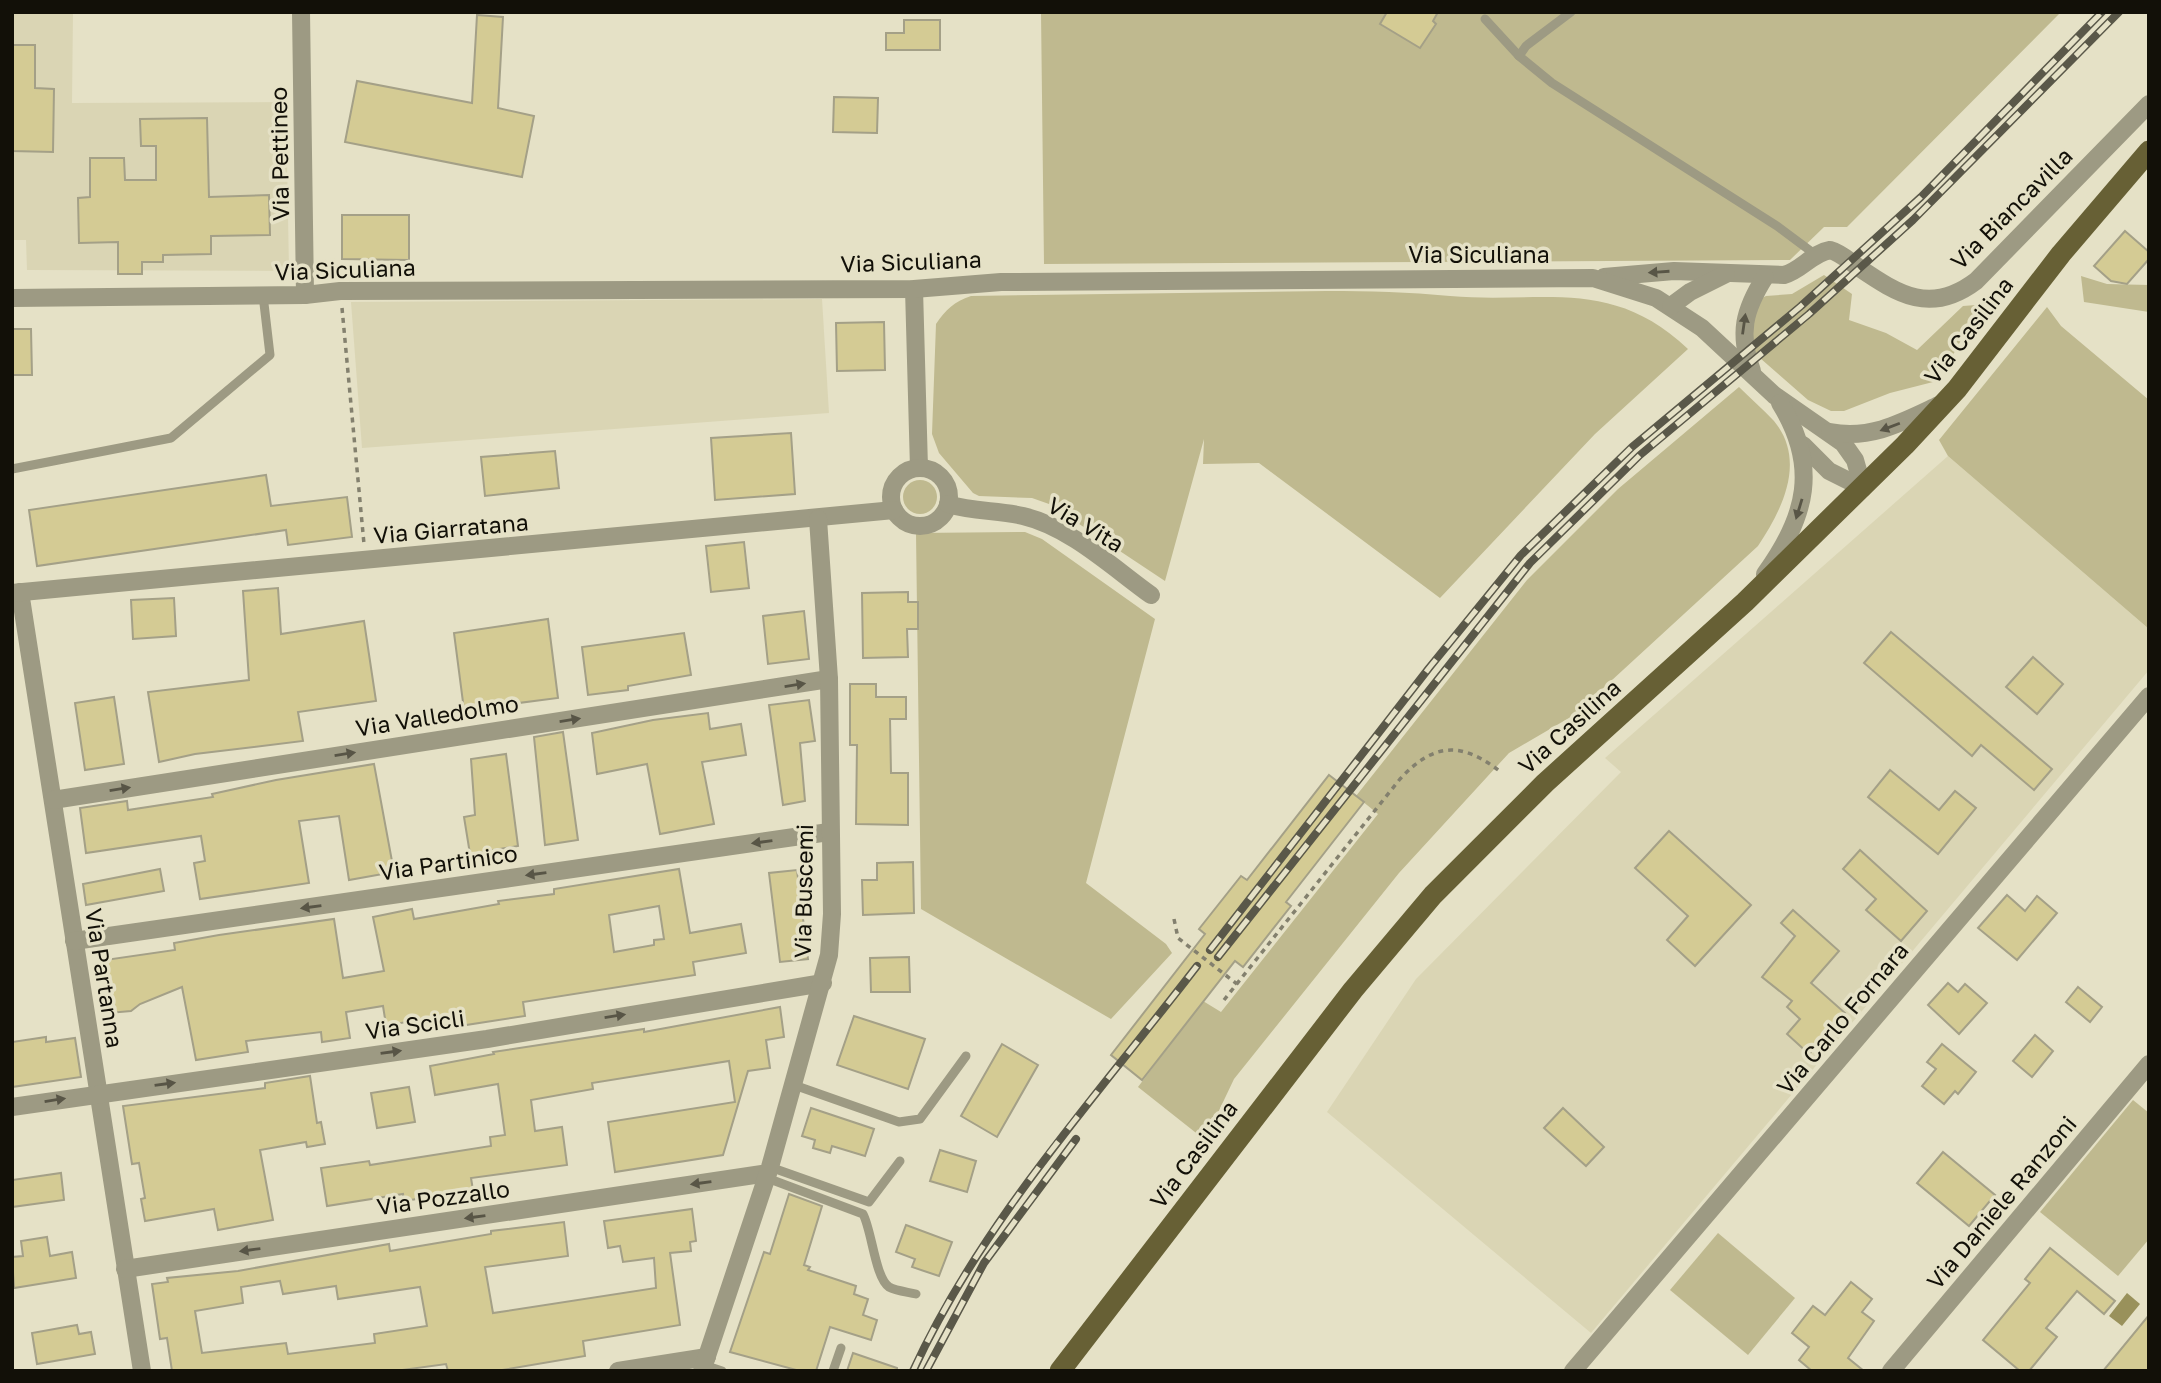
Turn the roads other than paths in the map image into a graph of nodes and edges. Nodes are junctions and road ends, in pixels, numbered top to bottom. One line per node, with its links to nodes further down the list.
1 (302, 12): 13 (street, Via Pettineo)
2 (1569, 13): 4 (lane)
3 (1485, 19): 4 (lane)
4 (1519, 56): 7 (lane)
5 (2149, 104): 7 (street, Via Biancavilla)
6 (2149, 151): 18 (main road, Via Casilina)
7 (1816, 255): 9 (street)
8 (1726, 274): 9 (street); 10 (street, one-way to 10); 15 (street)
9 (1765, 277): 16 (street, one-way to 9)
10 (1593, 278): 11 (street, Via Siculiana); 15 (street, Via Siculiana)
11 (914, 289): 13 (street, Via Siculiana); 21 (street)
12 (263, 295): 13 (street, Via Siculiana); 14 (street, Via Siculiana); 22 (lane)
13 (305, 295)
14 (12, 298)
15 (1671, 306): 16 (street, Via Siculiana)
16 (1753, 375): 17 (street, Via Siculiana)
17 (1774, 394): 19 (street); 20 (street)
18 (1946, 402): 19 (street, one-way to 19); 23 (main road, Via Casilina)
19 (1830, 432): 23 (street)
20 (1801, 442): 23 (street); 29 (street, one-way to 29)
21 (919, 468): 24 (street); 25 (street)
22 (12, 469)
23 (1863, 488): 29 (main road, Via Casilina)
24 (948, 504): 25 (street); 28 (street, Via Vita)
25 (894, 510): 26 (street, Via Giarratana)
26 (818, 519): 27 (street, Via Giarratana); 30 (street, Via Buscemi)
27 (16, 592): 32 (street, Via Partanna)
28 (1151, 595)
29 (1745, 602): 51 (main road, Via Casilina)
30 (829, 679): 32 (street, Via Valledolmo, one-way to 30); 33 (street, Via Buscemi)
31 (2149, 696): 52 (street, Via Carlo Fornara)
32 (53, 800): 34 (street, Via Partanna)
33 (829, 832): 34 (street, Via Partinico, one-way to 34); 35 (street, Via Buscemi)
34 (74, 941): 39 (street, Via Partanna)
35 (823, 983): 38 (street, Via Buscemi); 39 (street, Via Scicli, one-way to 35)
36 (966, 1056): 38 (lane)
37 (2149, 1064): 53 (street, Via Daniele Ranzoni)
38 (794, 1085): 42 (street, Via Buscemi)
39 (98, 1094): 40 (street, Via Scicli, one-way to 39); 43 (street, Via Partanna)
40 (12, 1107)
41 (900, 1161): 42 (lane)
42 (768, 1173): 43 (street, Via Pozzallo, one-way to 43); 44 (lane); 46 (street, Via Buscemi)
43 (125, 1269): 47 (street, Via Partanna)
44 (916, 1294)
45 (841, 1348): 50 (lane)
46 (705, 1364): 48 (street); 49 (lane)
47 (142, 1371)
48 (618, 1371)
49 (722, 1371)
50 (833, 1371)
51 (1060, 1371)
52 (1573, 1371)
53 (1891, 1371)

